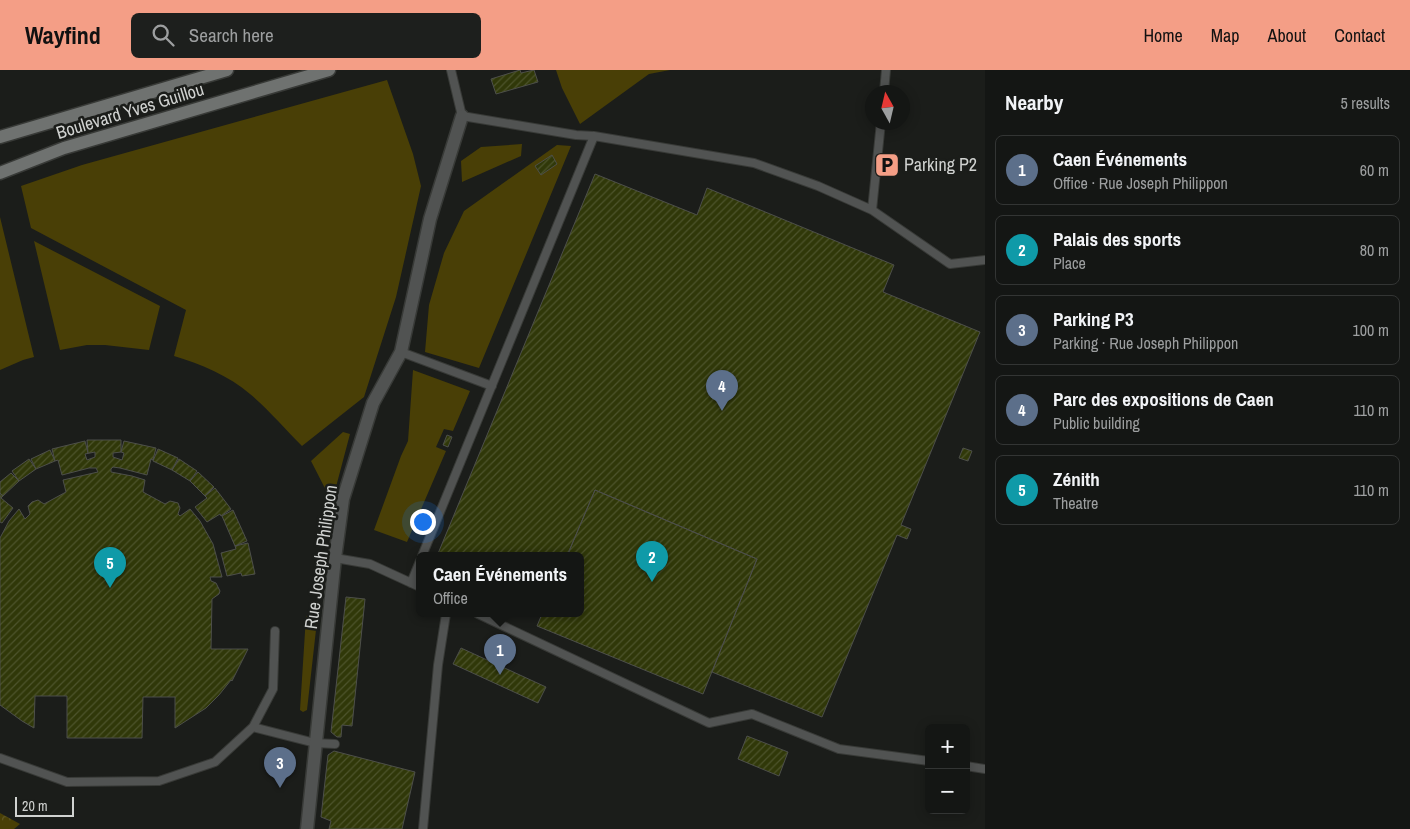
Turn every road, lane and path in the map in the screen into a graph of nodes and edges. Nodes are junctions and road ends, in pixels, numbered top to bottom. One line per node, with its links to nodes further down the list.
1 (227, 70): 9 (main road, Boulevard Yves Guillou)
2 (329, 70): 10 (main road, Boulevard Yves Guillou)
3 (451, 70): 6 (lane)
4 (886, 70): 5 (lane)
5 (885, 85)
6 (462, 116): 8 (lane); 13 (street, Rue Joseph Philippon)
7 (880, 130): 11 (lane)
8 (594, 136): 11 (lane); 14 (lane)
9 (0, 137)
10 (0, 173)
11 (872, 210): 12 (lane)
12 (985, 260)
13 (401, 352): 14 (lane); 16 (street, Rue Joseph Philippon)
14 (492, 386): 15 (lane)
15 (424, 552)
16 (335, 558): 18 (lane); 24 (street, Rue Joseph Philippon)
17 (416, 571): 18 (lane)
18 (411, 583): 19 (lane)
19 (416, 585)
20 (446, 617): 31 (lane)
21 (484, 617): 27 (lane)
22 (275, 631): 23 (lane)
23 (253, 727): 24 (lane); 26 (lane)
24 (315, 743): 25 (lane); 30 (street, Rue Joseph Philippon)
25 (335, 744)
26 (0, 758)
27 (925, 760)
28 (970, 767): 29 (lane)
29 (985, 769)
30 (307, 829)
31 (423, 829)

